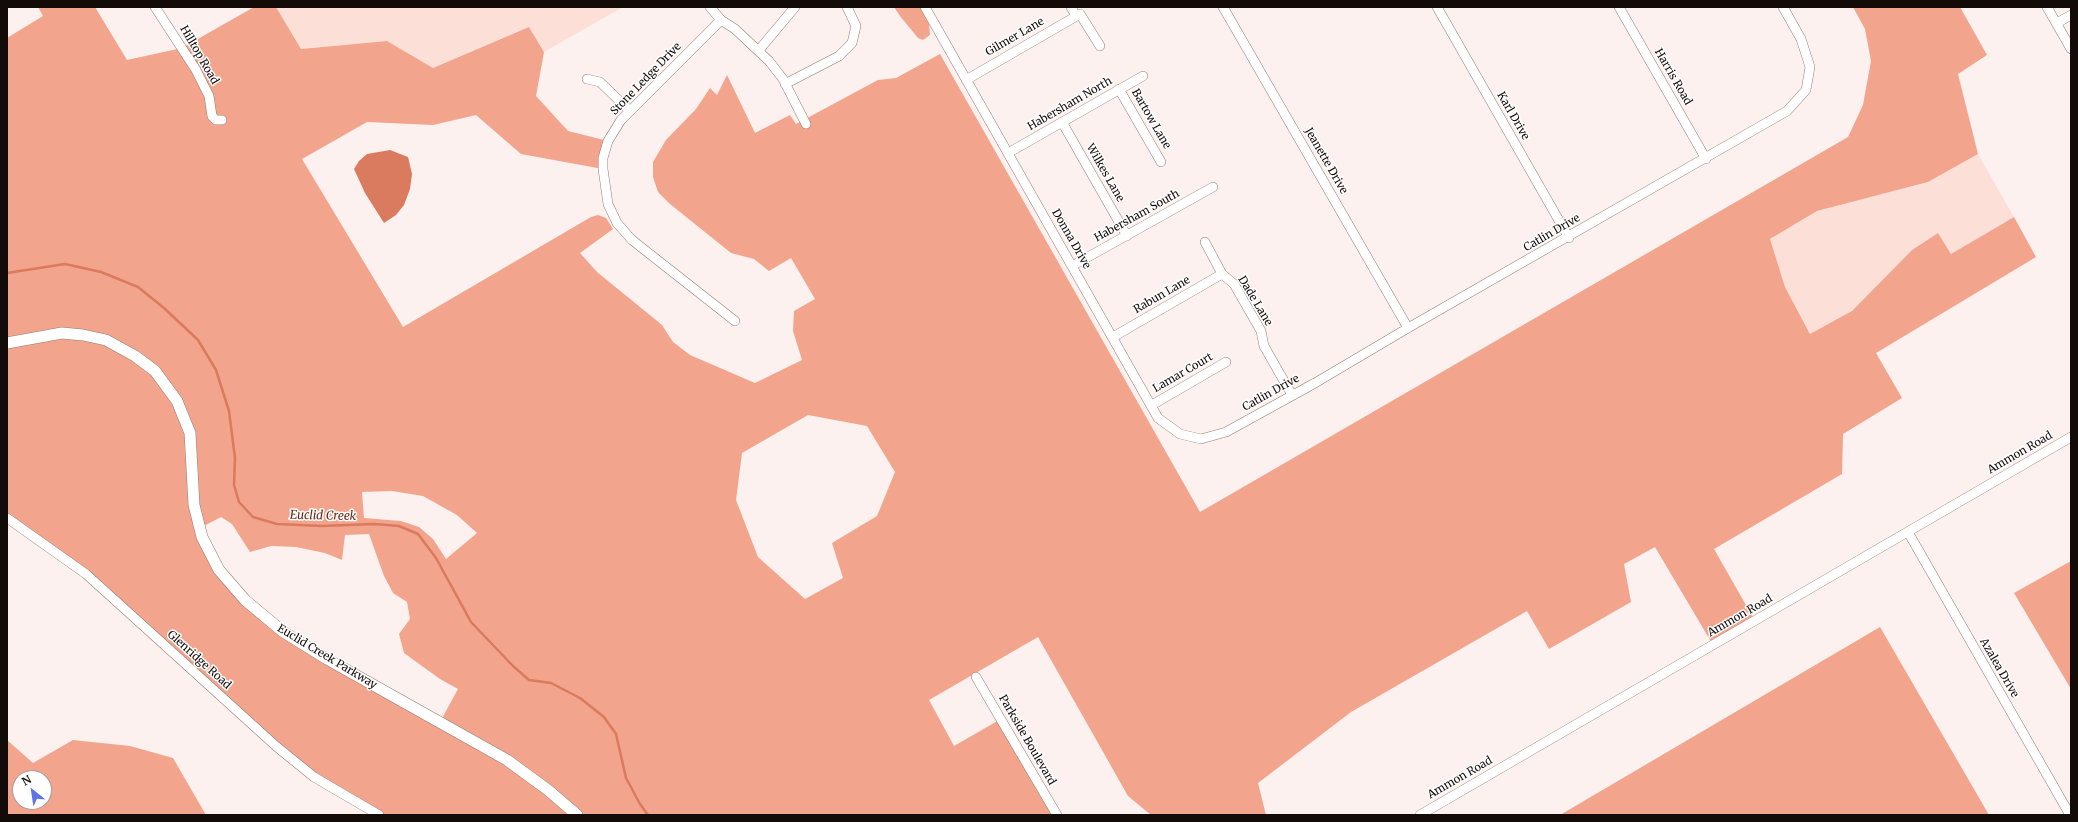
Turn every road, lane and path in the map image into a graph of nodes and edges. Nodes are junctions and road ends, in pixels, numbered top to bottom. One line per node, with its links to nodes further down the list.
1 (155, 7): 25 (street, Hilltop Road)
2 (710, 7): 14 (street)
3 (795, 7): 18 (street)
4 (847, 7): 22 (street)
5 (925, 7): 21 (street, Donna Drive)
6 (1071, 7): 13 (street)
7 (1223, 7): 38 (street, Jeanette Drive)
8 (1437, 7): 33 (street, Karl Drive)
9 (1619, 7): 29 (street, Harris Road)
10 (1783, 7): 29 (street, Catlin Drive)
11 (2047, 7): 15 (street)
12 (2071, 15): 15 (street)
13 (1076, 16): 16 (street); 21 (street, Gilmer Lane)
14 (721, 20): 18 (street); 24 (street, Stone Ledge Drive)
15 (2057, 24): 17 (street)
16 (1100, 46)
17 (2071, 49)
18 (759, 50): 22 (street)
19 (1143, 76): 23 (street, Habersham North)
20 (587, 79): 24 (street)
21 (966, 80): 28 (street, Donna Drive)
22 (785, 84): 27 (street)
23 (1119, 89): 26 (street, Habersham North); 30 (street, Bartow Lane)
24 (630, 111): 37 (street, Stone Ledge Drive)
25 (222, 120)
26 (1062, 122): 28 (street, Habersham North); 32 (street, Wilkes Lane)
27 (806, 124)
28 (1008, 153): 35 (street, Donna Drive)
29 (1706, 159): 33 (street, Catlin Drive)
30 (1161, 162)
31 (1213, 187): 32 (street, Habersham South)
32 (1126, 236): 35 (street, Habersham South)
33 (1569, 238): 38 (street, Catlin Drive)
34 (1205, 242): 36 (street, Dade Lane)
35 (1072, 266): 39 (street, Donna Drive)
36 (1222, 274): 39 (street, Rabun Lane); 42 (street, Dade Lane)
37 (735, 321)
38 (1408, 328): 42 (street, Catlin Drive)
39 (1113, 336): 43 (street, Donna Drive)
40 (7, 343): 50 (street, Euclid Creek Parkway)
41 (1226, 362): 43 (street, Lamar Court)
42 (1292, 395): 44 (street, Catlin Drive)
43 (1152, 404): 44 (street, Donna Drive)
44 (1226, 432)
45 (2071, 437): 47 (street, Ammon Road)
46 (7, 518): 49 (street, Glenridge Road)
47 (1908, 532): 52 (street, Ammon Road); 53 (street, Azalea Drive)
48 (976, 677): 51 (street, Parkside Boulevard)
49 (379, 815)
50 (576, 815)
51 (1057, 815)
52 (1420, 815)
53 (2070, 815)

